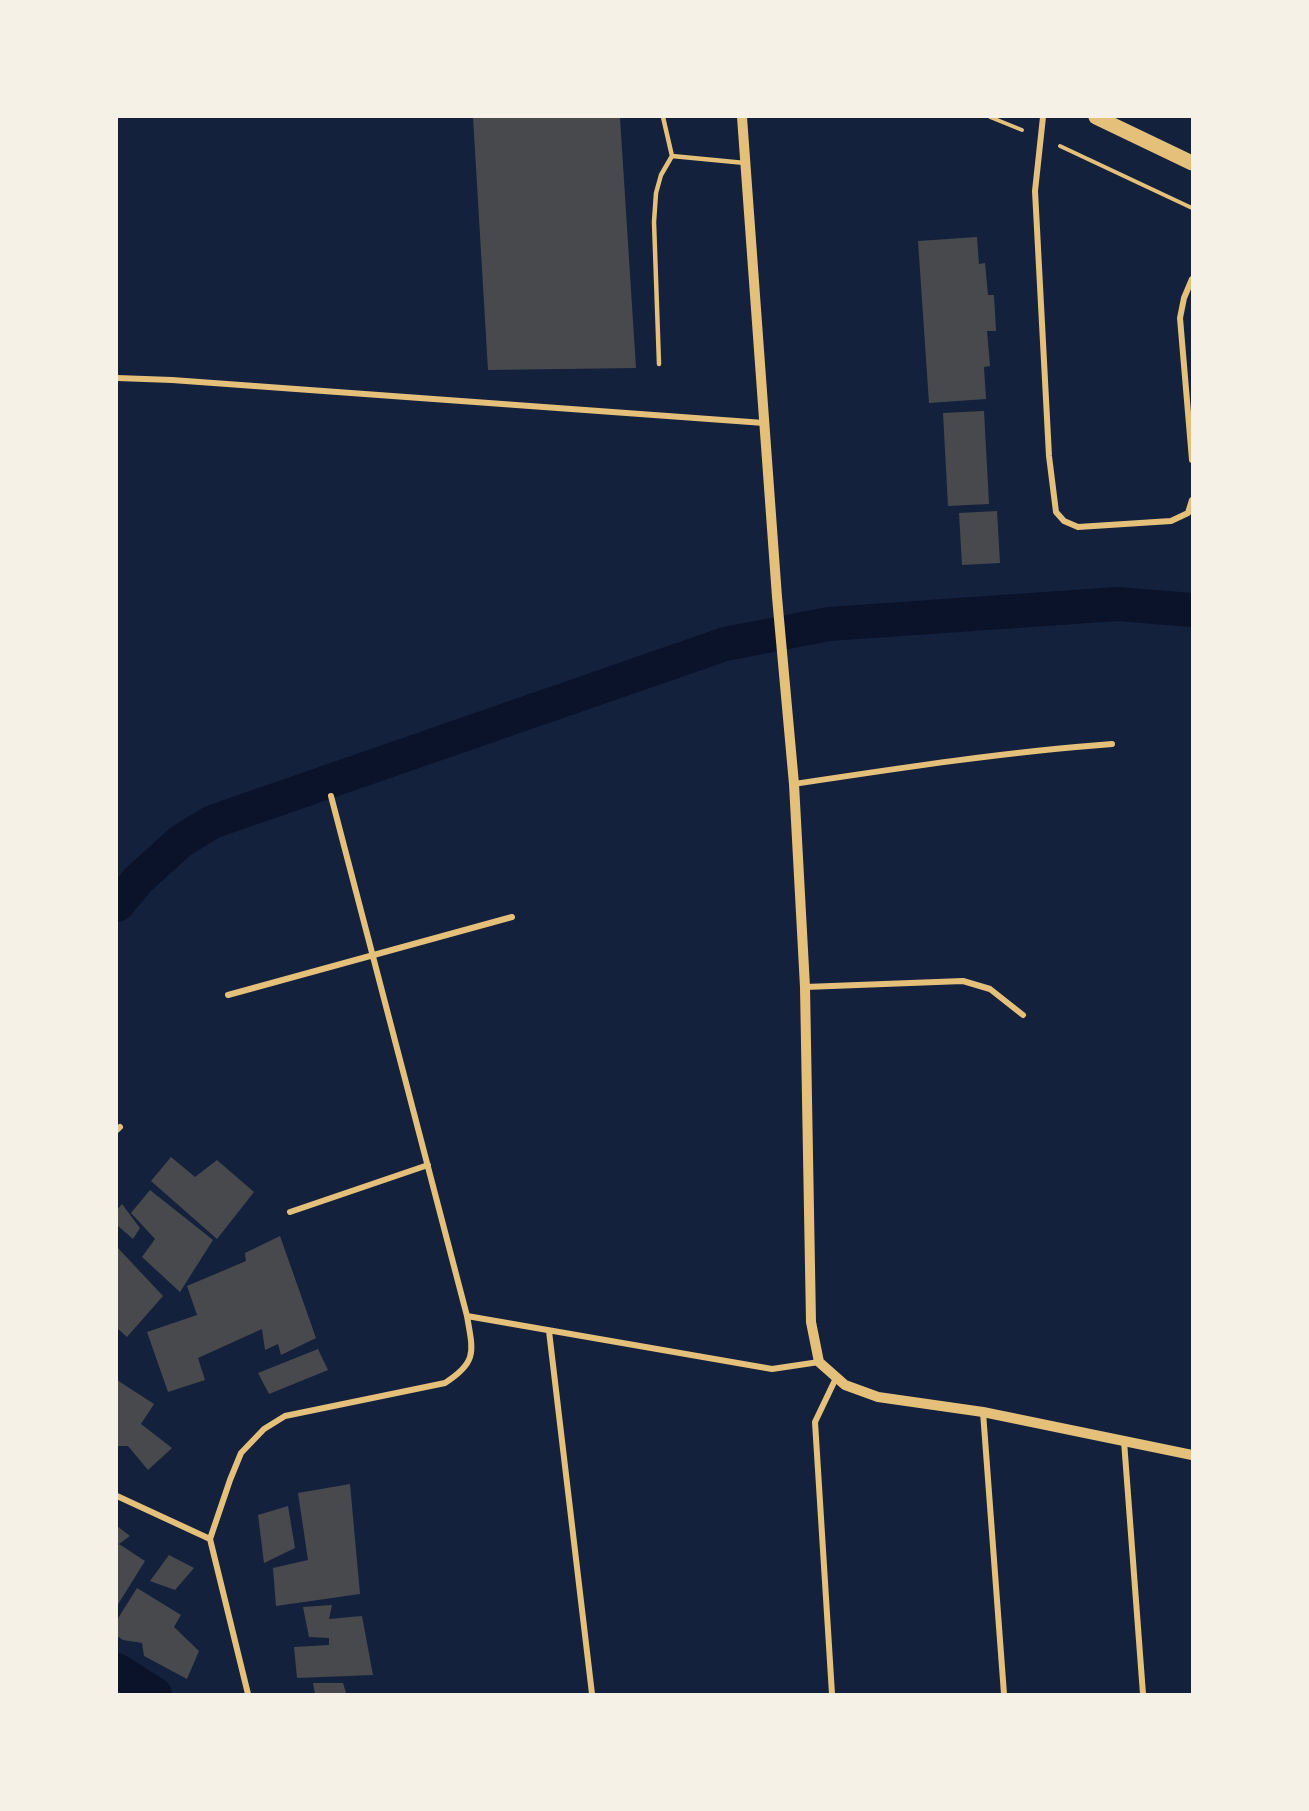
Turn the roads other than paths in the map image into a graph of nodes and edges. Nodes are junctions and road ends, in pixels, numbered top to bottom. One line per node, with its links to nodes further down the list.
1 (663, 117): 5 (lane)
2 (742, 117): 6 (street)
3 (1043, 117): 13 (street)
4 (1096, 117): 7 (main road)
5 (672, 156): 6 (lane); 9 (lane)
6 (745, 163): 11 (street)
7 (1192, 163)
8 (1192, 279): 12 (street)
9 (658, 364)
10 (117, 378): 11 (street)
11 (764, 423): 15 (street)
12 (1192, 460)
13 (1192, 501)
14 (1112, 744): 15 (street)
15 (794, 784): 19 (street)
16 (331, 796): 18 (street)
17 (512, 917): 18 (street)
18 (373, 956): 20 (street); 22 (street)
19 (805, 987): 21 (street); 26 (street)
20 (228, 995)
21 (1023, 1015)
22 (428, 1165): 23 (street); 24 (street)
23 (290, 1212)
24 (467, 1316): 25 (street); 32 (street)
25 (549, 1331): 26 (street); 34 (street)
26 (819, 1362): 27 (street)
27 (836, 1378): 28 (street); 35 (street)
28 (983, 1412): 29 (street); 36 (street)
29 (1125, 1441): 30 (street); 37 (street)
30 (1192, 1455)
31 (117, 1496): 32 (street)
32 (210, 1539): 33 (street)
33 (248, 1694)
34 (592, 1694)
35 (832, 1694)
36 (1004, 1694)
37 (1143, 1694)

